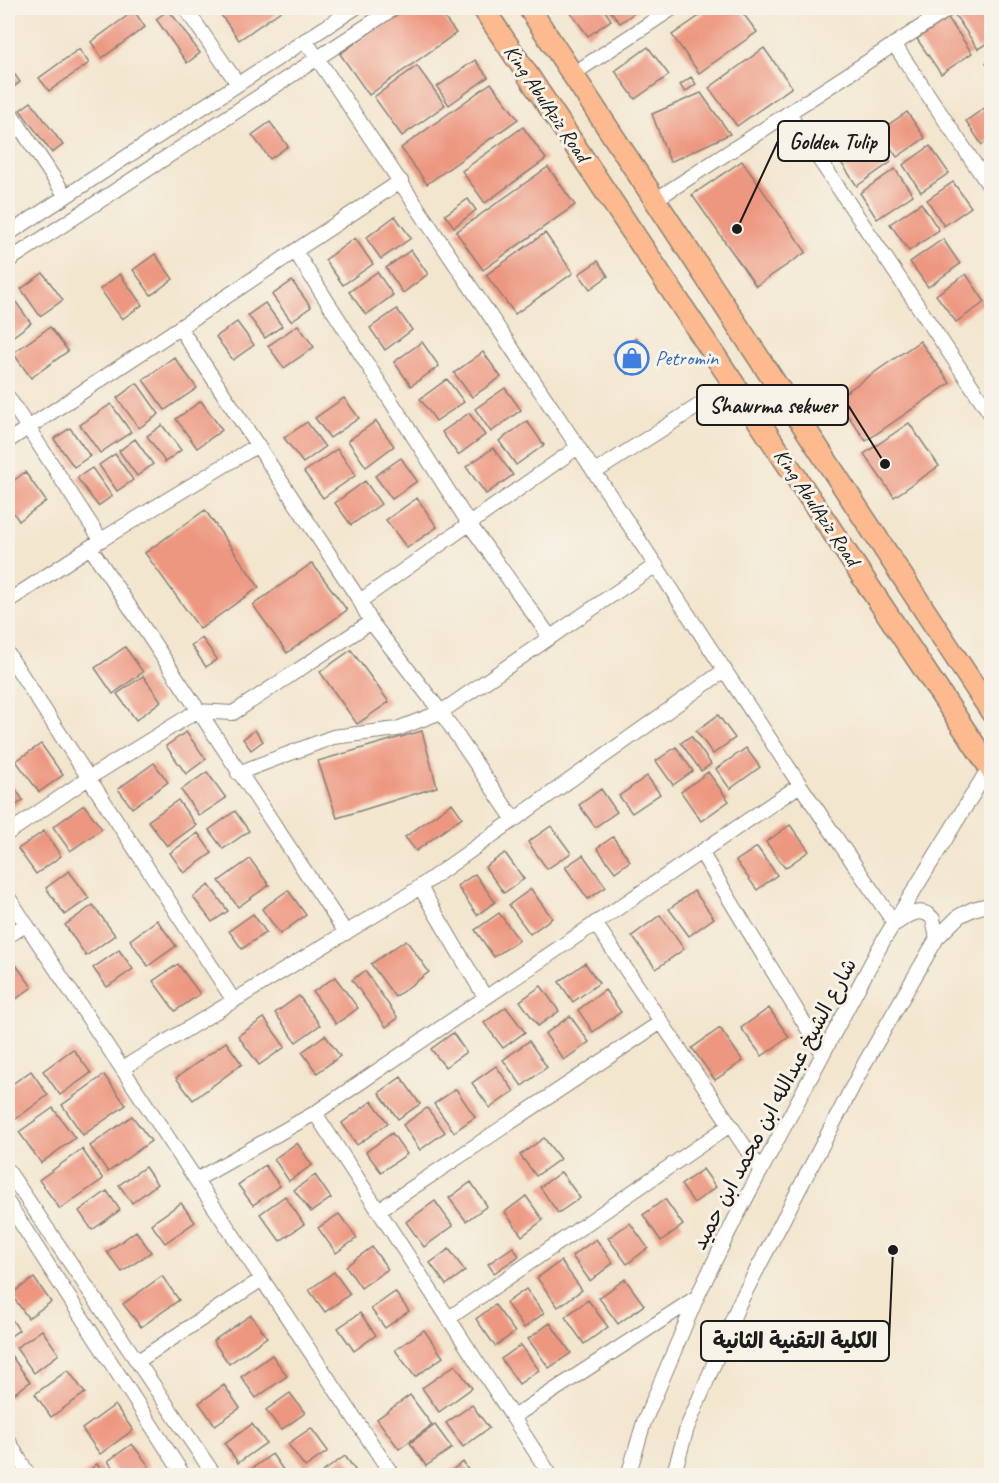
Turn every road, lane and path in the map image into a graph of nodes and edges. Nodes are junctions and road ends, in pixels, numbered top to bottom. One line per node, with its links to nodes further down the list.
1 (185, 8): 12 (street)
2 (355, 8): 8 (street)
3 (394, 8): 10 (street)
4 (483, 8): 23 (highway, King AbulAziz Road)
5 (529, 8): 11 (highway, King AbulAziz Road)
6 (673, 8): 11 (street)
7 (950, 8): 9 (street)
8 (305, 40): 10 (street); 12 (street)
9 (894, 44): 14 (street); 16 (street)
10 (318, 56): 15 (street); 21 (street)
11 (573, 74): 18 (highway, King AbulAziz Road)
12 (238, 84): 17 (street)
13 (8, 109): 17 (street)
14 (788, 113): 18 (street); 25 (street)
15 (401, 181): 20 (street); 29 (street)
16 (992, 190)
17 (65, 195): 19 (street)
18 (656, 200): 42 (highway, King AbulAziz Road)
19 (8, 234)
20 (295, 251): 22 (street); 31 (street)
21 (8, 261)
22 (180, 328): 26 (street); 28 (street)
23 (734, 383): 30 (street); 43 (highway, King AbulAziz Road)
24 (8, 397): 26 (street)
25 (992, 416)
26 (28, 429): 27 (street); 32 (street)
27 (8, 441)
28 (258, 445): 32 (street); 35 (street)
29 (578, 447): 30 (street); 31 (street)
30 (595, 472): 33 (street)
31 (470, 525): 35 (street); 37 (street)
32 (96, 544): 34 (street); 40 (street)
33 (656, 565): 37 (street); 39 (street)
34 (8, 601)
35 (360, 601): 36 (street)
36 (370, 622): 40 (street); 41 (street)
37 (550, 637): 41 (street)
38 (8, 654): 45 (street)
39 (724, 670): 46 (street); 47 (street)
40 (197, 711): 44 (street); 45 (street)
41 (441, 712): 44 (street); 47 (street)
42 (992, 713)
43 (991, 770): 55 (street, شارع الشيخ عبدالله ابن محمد ابن حميد)
44 (238, 773): 56 (street)
45 (87, 779): 48 (street); 60 (street)
46 (800, 785): 49 (street); 55 (street)
47 (514, 820): 50 (street)
48 (8, 833)
49 (701, 852): 53 (street); 62 (street)
50 (420, 887): 56 (street); 59 (street)
51 (8, 897): 54 (street)
52 (992, 904): 58 (street)
53 (595, 923): 59 (street); 61 (street)
54 (25, 924): 57 (street); 63 (street)
55 (895, 924): 58 (street); 62 (street, شارع الشيخ عبدالله ابن محمد ابن حميد)
56 (346, 933): 60 (street)
57 (8, 936)
58 (937, 938): 84 (street)
59 (485, 997): 64 (street)
60 (234, 1001): 63 (street)
61 (661, 1022): 65 (street); 70 (street)
62 (823, 1054): 67 (street, شارع الشيخ عبدالله ابن محمد ابن حميد)
63 (123, 1068): 68 (street)
64 (315, 1113): 68 (street); 70 (street)
65 (730, 1125): 67 (street); 74 (street)
66 (8, 1171): 69 (street)
67 (761, 1171): 73 (street, شارع الشيخ عبدالله ابن محمد ابن حميد)
68 (196, 1180): 72 (street)
69 (28, 1203): 71 (street); 75 (street)
70 (379, 1210): 74 (street)
71 (10, 1211): 79 (street)
72 (262, 1279): 75 (street); 81 (street)
73 (697, 1297): 76 (street); 83 (street, شارع الشيخ عبدالله ابن محمد ابن حميد)
74 (449, 1318): 76 (street)
75 (138, 1361): 80 (street)
76 (513, 1417): 82 (street)
77 (8, 1440): 78 (street)
78 (29, 1476)
79 (184, 1476)
80 (215, 1476)
81 (393, 1476)
82 (551, 1476)
83 (628, 1476)
84 (673, 1476)

